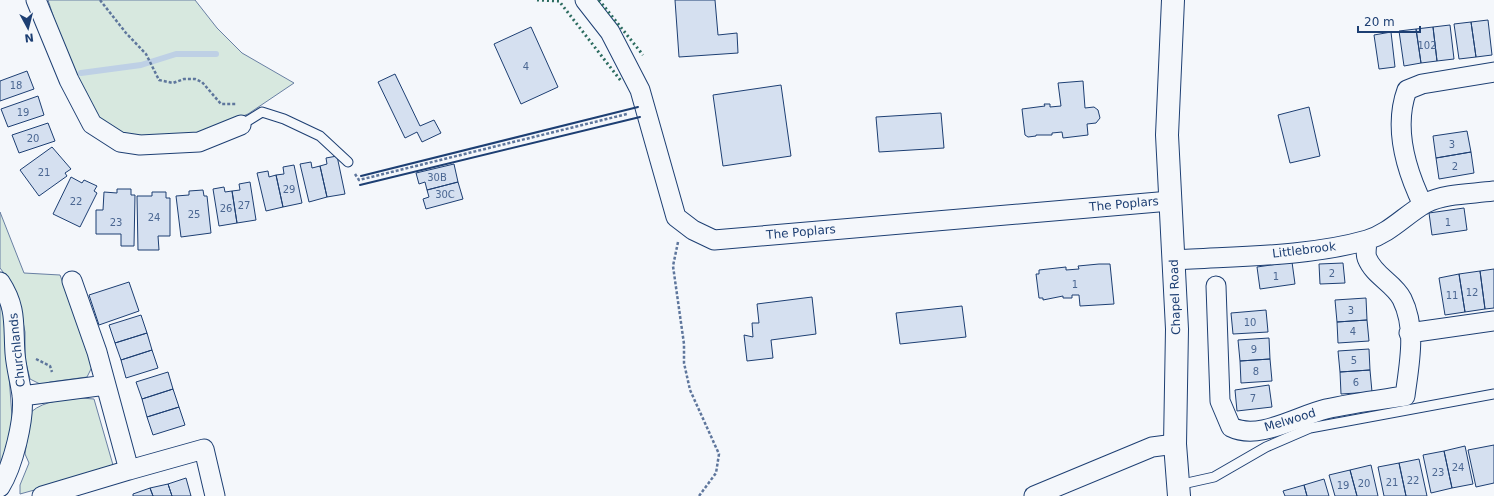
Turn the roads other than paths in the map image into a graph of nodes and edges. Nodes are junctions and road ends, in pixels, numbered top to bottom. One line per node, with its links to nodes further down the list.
1 (36, 0): 5 (street)
2 (585, 0): 8 (street, The Poplars)
3 (1173, 0): 8 (street, Chapel Road)
4 (1494, 72): 9 (street)
5 (241, 125): 6 (lane)
6 (348, 162)
7 (1494, 191): 9 (street, Littlebrook)
8 (1170, 201): 11 (street, Chapel Road)
9 (1423, 205): 10 (street, Littlebrook)
10 (1367, 240): 11 (street, Littlebrook); 16 (street, Melwood)
11 (1174, 260): 20 (street, Chapel Road)
12 (72, 281): 17 (street)
13 (0, 282): 19 (street, Churchlands)
14 (1216, 286): 16 (street, Melwood)
15 (1494, 321): 16 (street)
16 (1409, 332)
17 (106, 385): 19 (street, Churchlands); 21 (street)
18 (1494, 394): 23 (lane)
19 (22, 396): 22 (street, Churchlands)
20 (1175, 444): 23 (street, Chapel Road); 26 (street)
21 (128, 470): 24 (street); 25 (street)
22 (0, 487)
23 (1179, 490)
24 (42, 496)
25 (215, 496)
26 (1034, 496)

